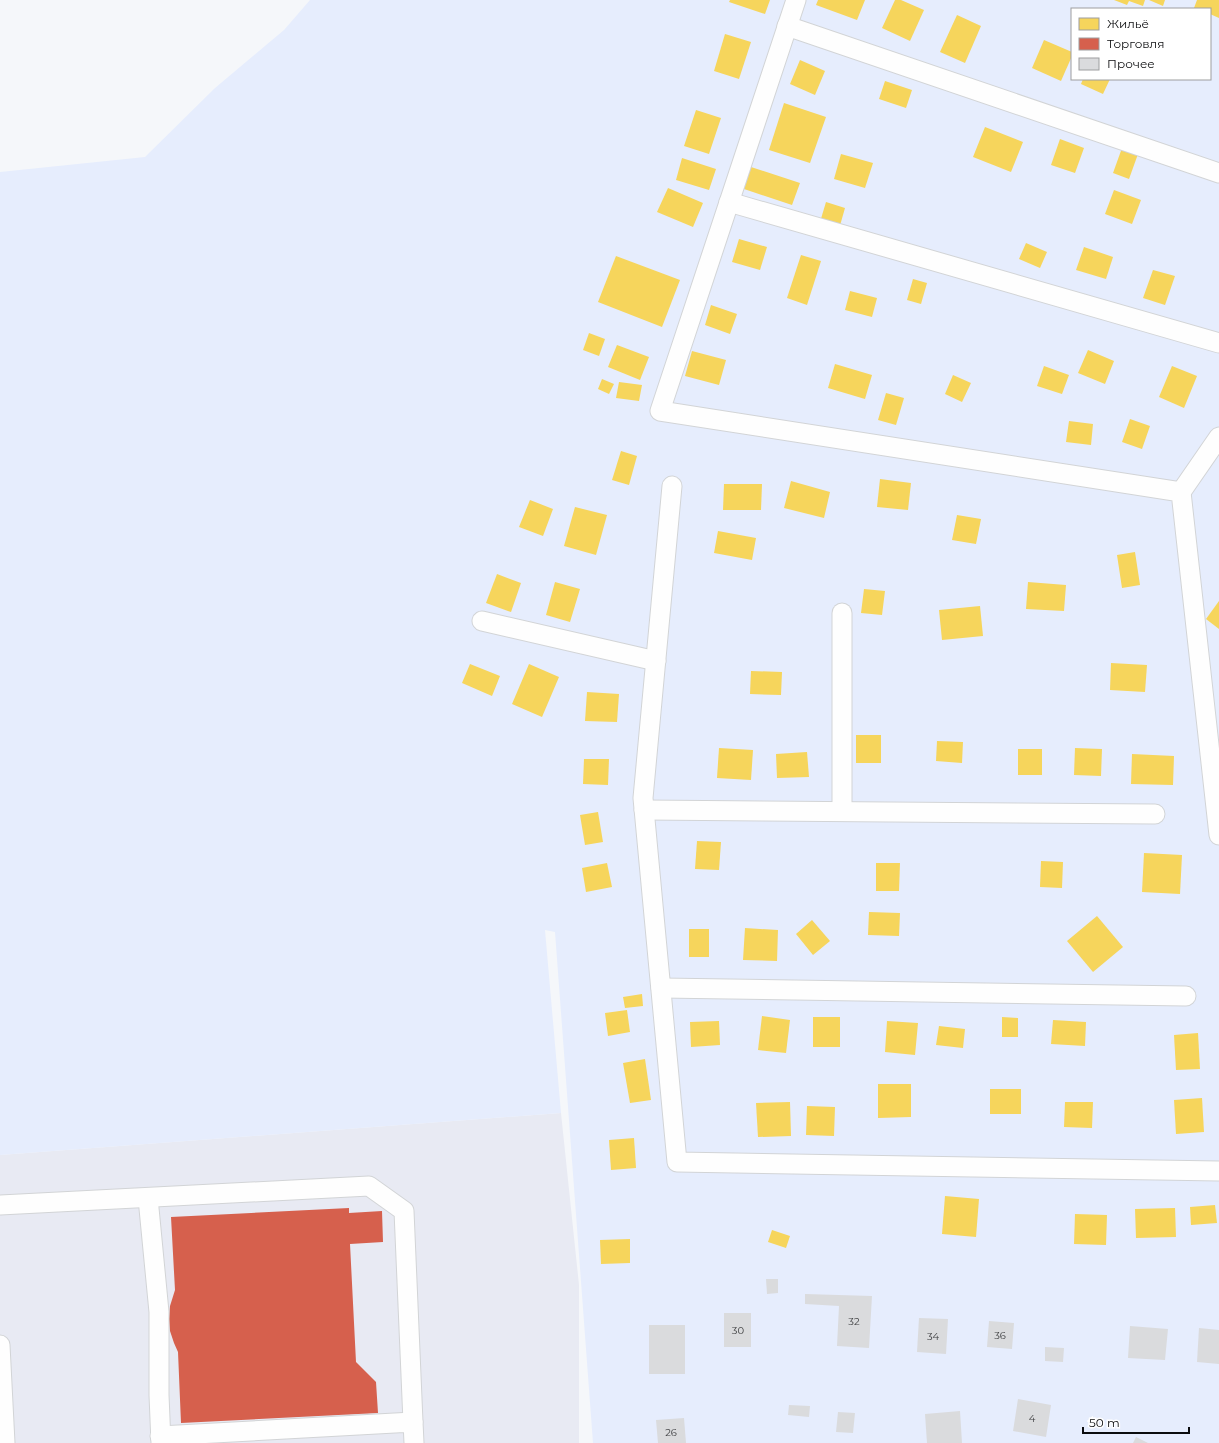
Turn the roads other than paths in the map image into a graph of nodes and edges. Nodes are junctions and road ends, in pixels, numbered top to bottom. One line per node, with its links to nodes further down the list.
1 (796, 0): 2 (street)
2 (787, 26): 3 (street); 4 (street)
3 (1219, 173)
4 (729, 202): 5 (street); 8 (street)
5 (1219, 343)
6 (1219, 437): 8 (street)
7 (672, 486): 11 (street)
8 (1181, 492): 12 (street)
9 (842, 613): 14 (street)
10 (482, 621): 11 (street)
11 (656, 661): 13 (street)
12 (1216, 771): 16 (street)
13 (644, 810): 14 (street); 17 (street)
14 (842, 811): 15 (street)
15 (1155, 814)
16 (1219, 835)
17 (661, 988): 18 (street); 19 (street)
18 (1186, 996)
19 (1219, 1171)
20 (148, 1198): 21 (street); 23 (street); 24 (street)
21 (0, 1205)
22 (0, 1345): 25 (street)
23 (413, 1422): 24 (street); 26 (street)
24 (161, 1439)
25 (5, 1443)
26 (414, 1443)

